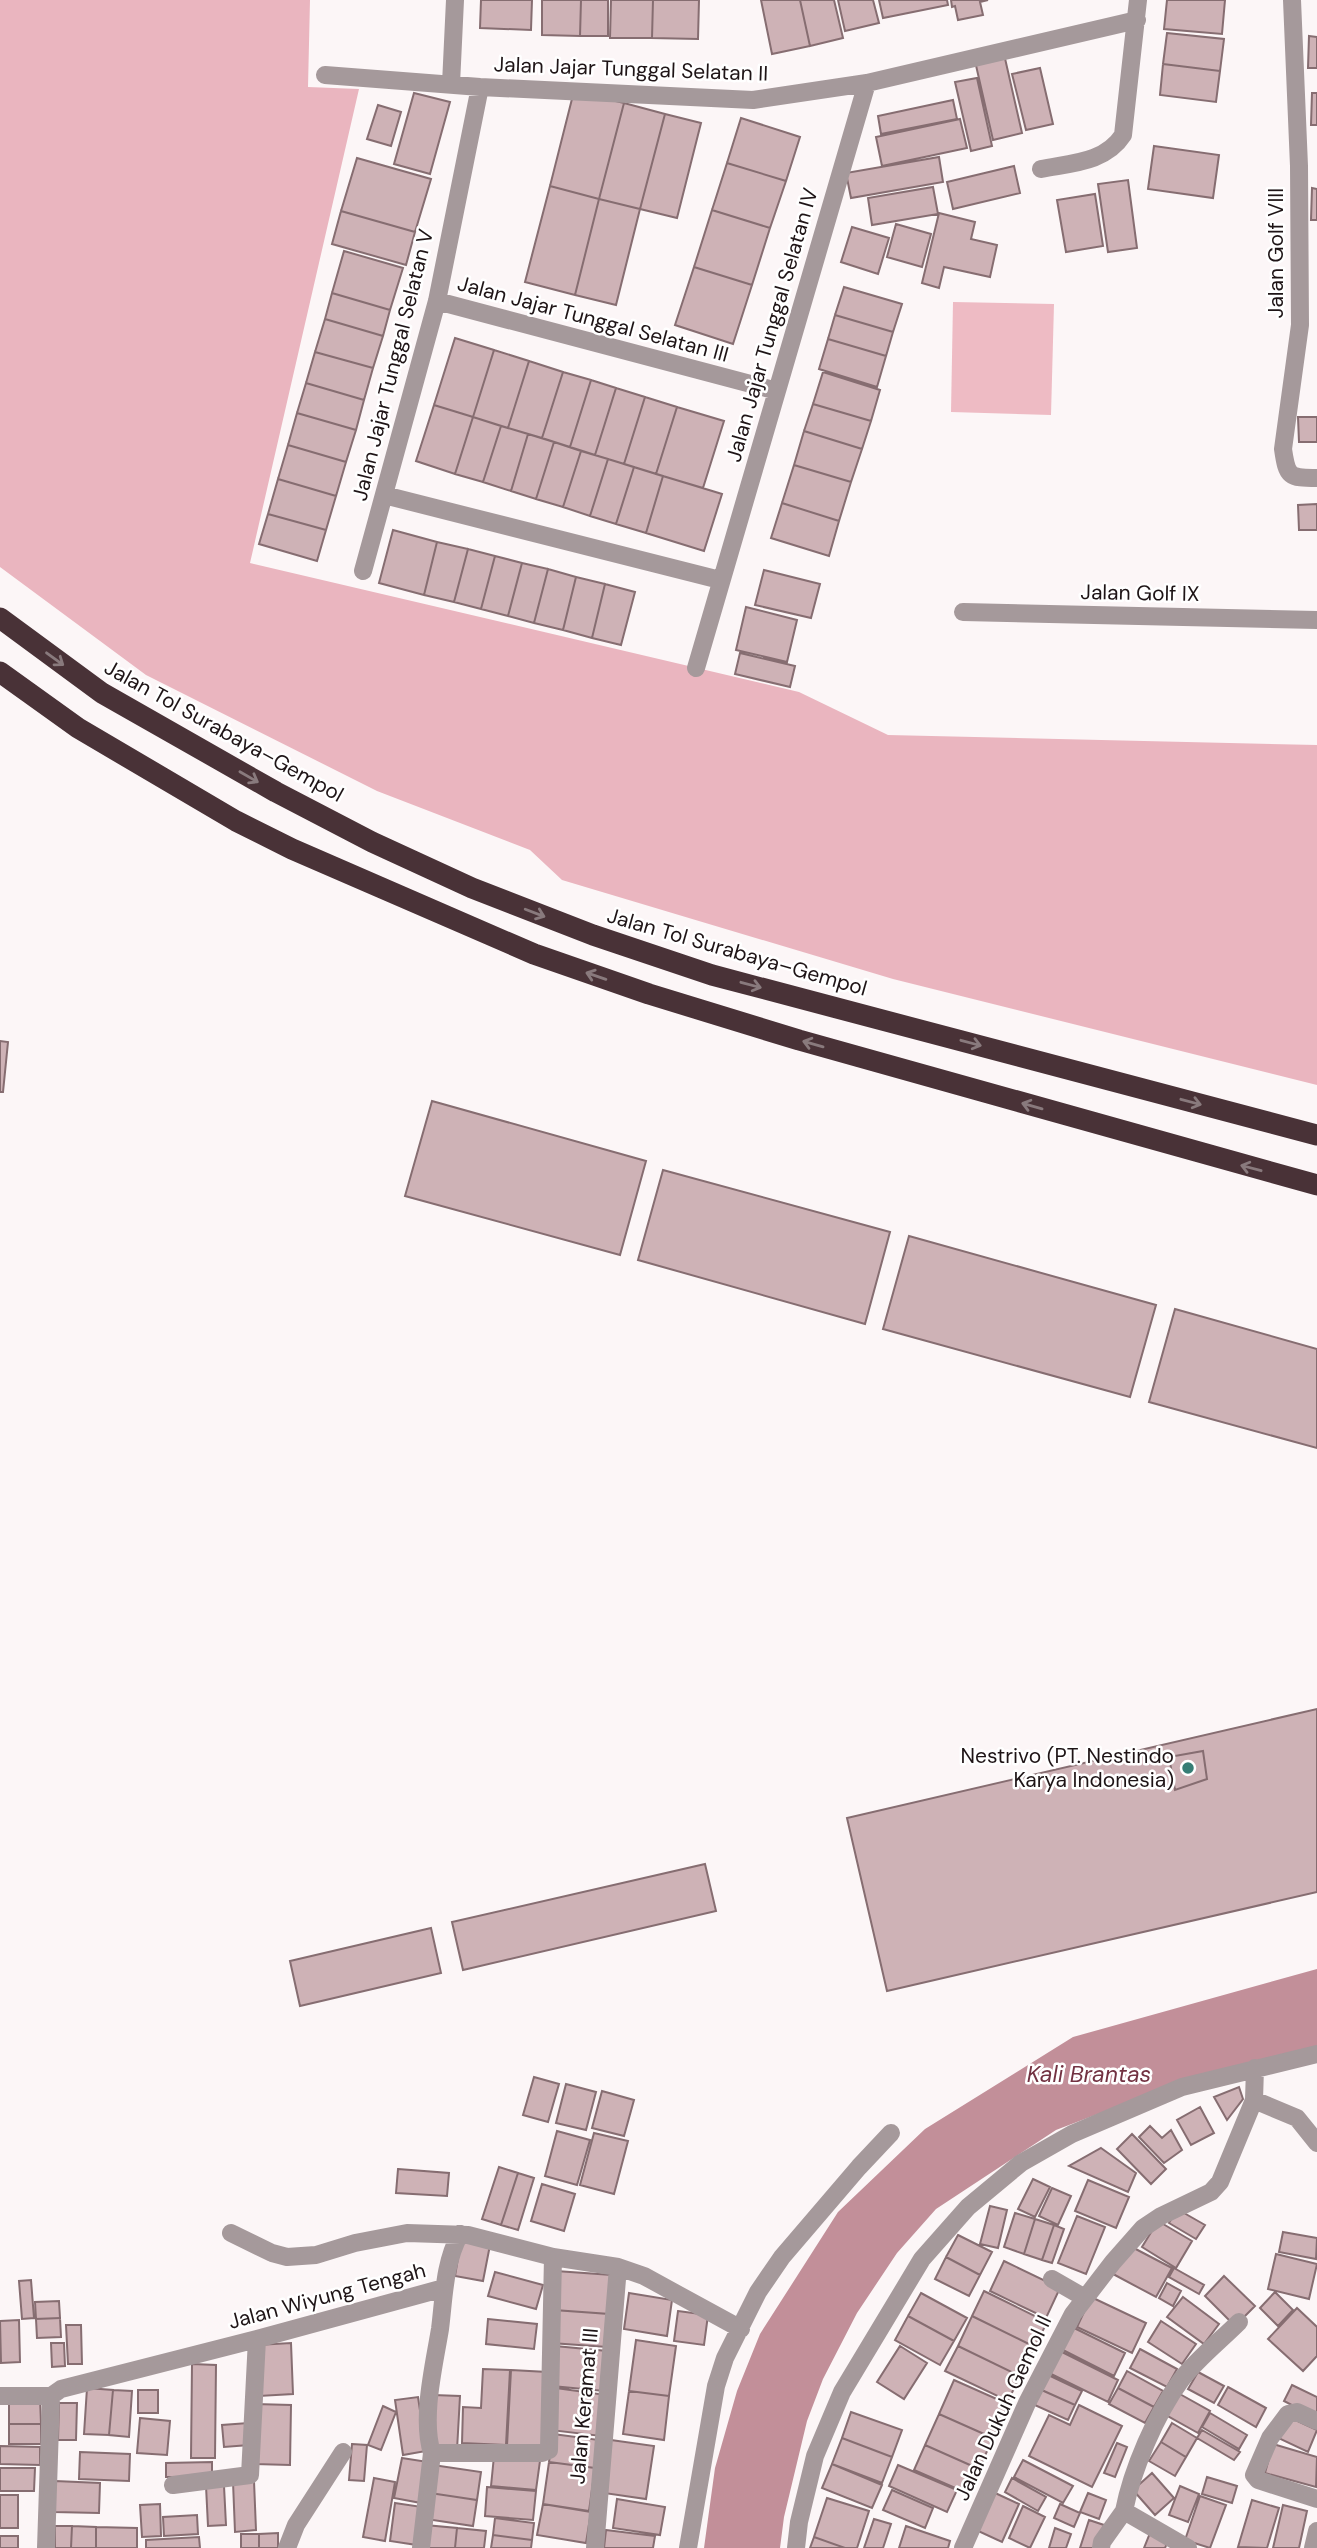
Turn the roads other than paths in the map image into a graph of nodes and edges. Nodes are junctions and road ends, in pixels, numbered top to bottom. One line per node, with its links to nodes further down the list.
1 (456, 0): 7 (street)
2 (1138, 0): 4 (street)
3 (1292, 0): 9 (street, Jalan Golf VIII)
4 (1137, 20): 6 (street, Jalan Jajar Tunggal Selatan II); 10 (street)
5 (325, 75): 7 (street, Jalan Jajar Tunggal Selatan II)
6 (867, 83): 8 (street, Jalan Jajar Tunggal Selatan II); 13 (street, Jalan Jajar Tunggal Selatan IV)
7 (451, 85): 8 (street, Jalan Jajar Tunggal Selatan II)
8 (480, 87): 11 (street, Jalan Jajar Tunggal Selatan V)
9 (1308, 167): 12 (street, Jalan Golf VIII)
10 (1041, 169)
11 (437, 301): 13 (street, Jalan Jajar Tunggal Selatan III); 15 (street, Jalan Jajar Tunggal Selatan V)
12 (1308, 326): 14 (street, Jalan Golf VIII)
13 (777, 391): 17 (street, Jalan Jajar Tunggal Selatan IV)
14 (1317, 478)
15 (384, 495): 16 (street, Jalan Jajar Tunggal Selatan V); 17 (street)
16 (363, 571)
17 (720, 580): 21 (street, Jalan Jajar Tunggal Selatan IV)
18 (963, 612): 20 (street, Jalan Golf IX)
19 (0, 618): 23 (highway, Jalan Tol Surabaya–Gempol, one-way to 23)
20 (1317, 620)
21 (696, 668)
22 (0, 672): 24 (highway, one-way to 22)
23 (1317, 1135)
24 (1317, 1185)
25 (1317, 2054): 26 (street)
26 (1255, 2068): 27 (street, Jalan Dukuh Gemol II); 55 (street)
27 (1254, 2100): 29 (street); 36 (street, Jalan Dukuh Gemol II)
28 (891, 2133): 38 (street)
29 (1317, 2143)
30 (231, 2233): 31 (street)
31 (460, 2234): 32 (street); 35 (street, Jalan Wiyung Tengah)
32 (553, 2257): 33 (street); 44 (street)
33 (618, 2267): 38 (street); 53 (street, Jalan Keramat III)
34 (1052, 2279): 36 (street)
35 (444, 2288): 39 (street, Jalan Wiyung Tengah); 44 (street)
36 (1085, 2298): 56 (street, Jalan Dukuh Gemol II)
37 (1239, 2322): 47 (street)
38 (741, 2329): 54 (street)
39 (257, 2339): 41 (street, Jalan Wiyung Tengah); 45 (street)
40 (0, 2396): 41 (street, Jalan Wiyung Tengah)
41 (51, 2396): 50 (street)
42 (1317, 2421): 46 (street)
43 (343, 2452): 51 (street)
44 (432, 2453): 52 (street)
45 (173, 2485)
46 (1317, 2499)
47 (1124, 2511): 49 (street); 57 (street)
48 (1317, 2531): 58 (street)
49 (1183, 2547)
50 (46, 2548)
51 (286, 2548)
52 (421, 2548)
53 (595, 2548)
54 (688, 2548)
55 (796, 2548)
56 (963, 2548)
57 (1101, 2548)
58 (1313, 2548)

